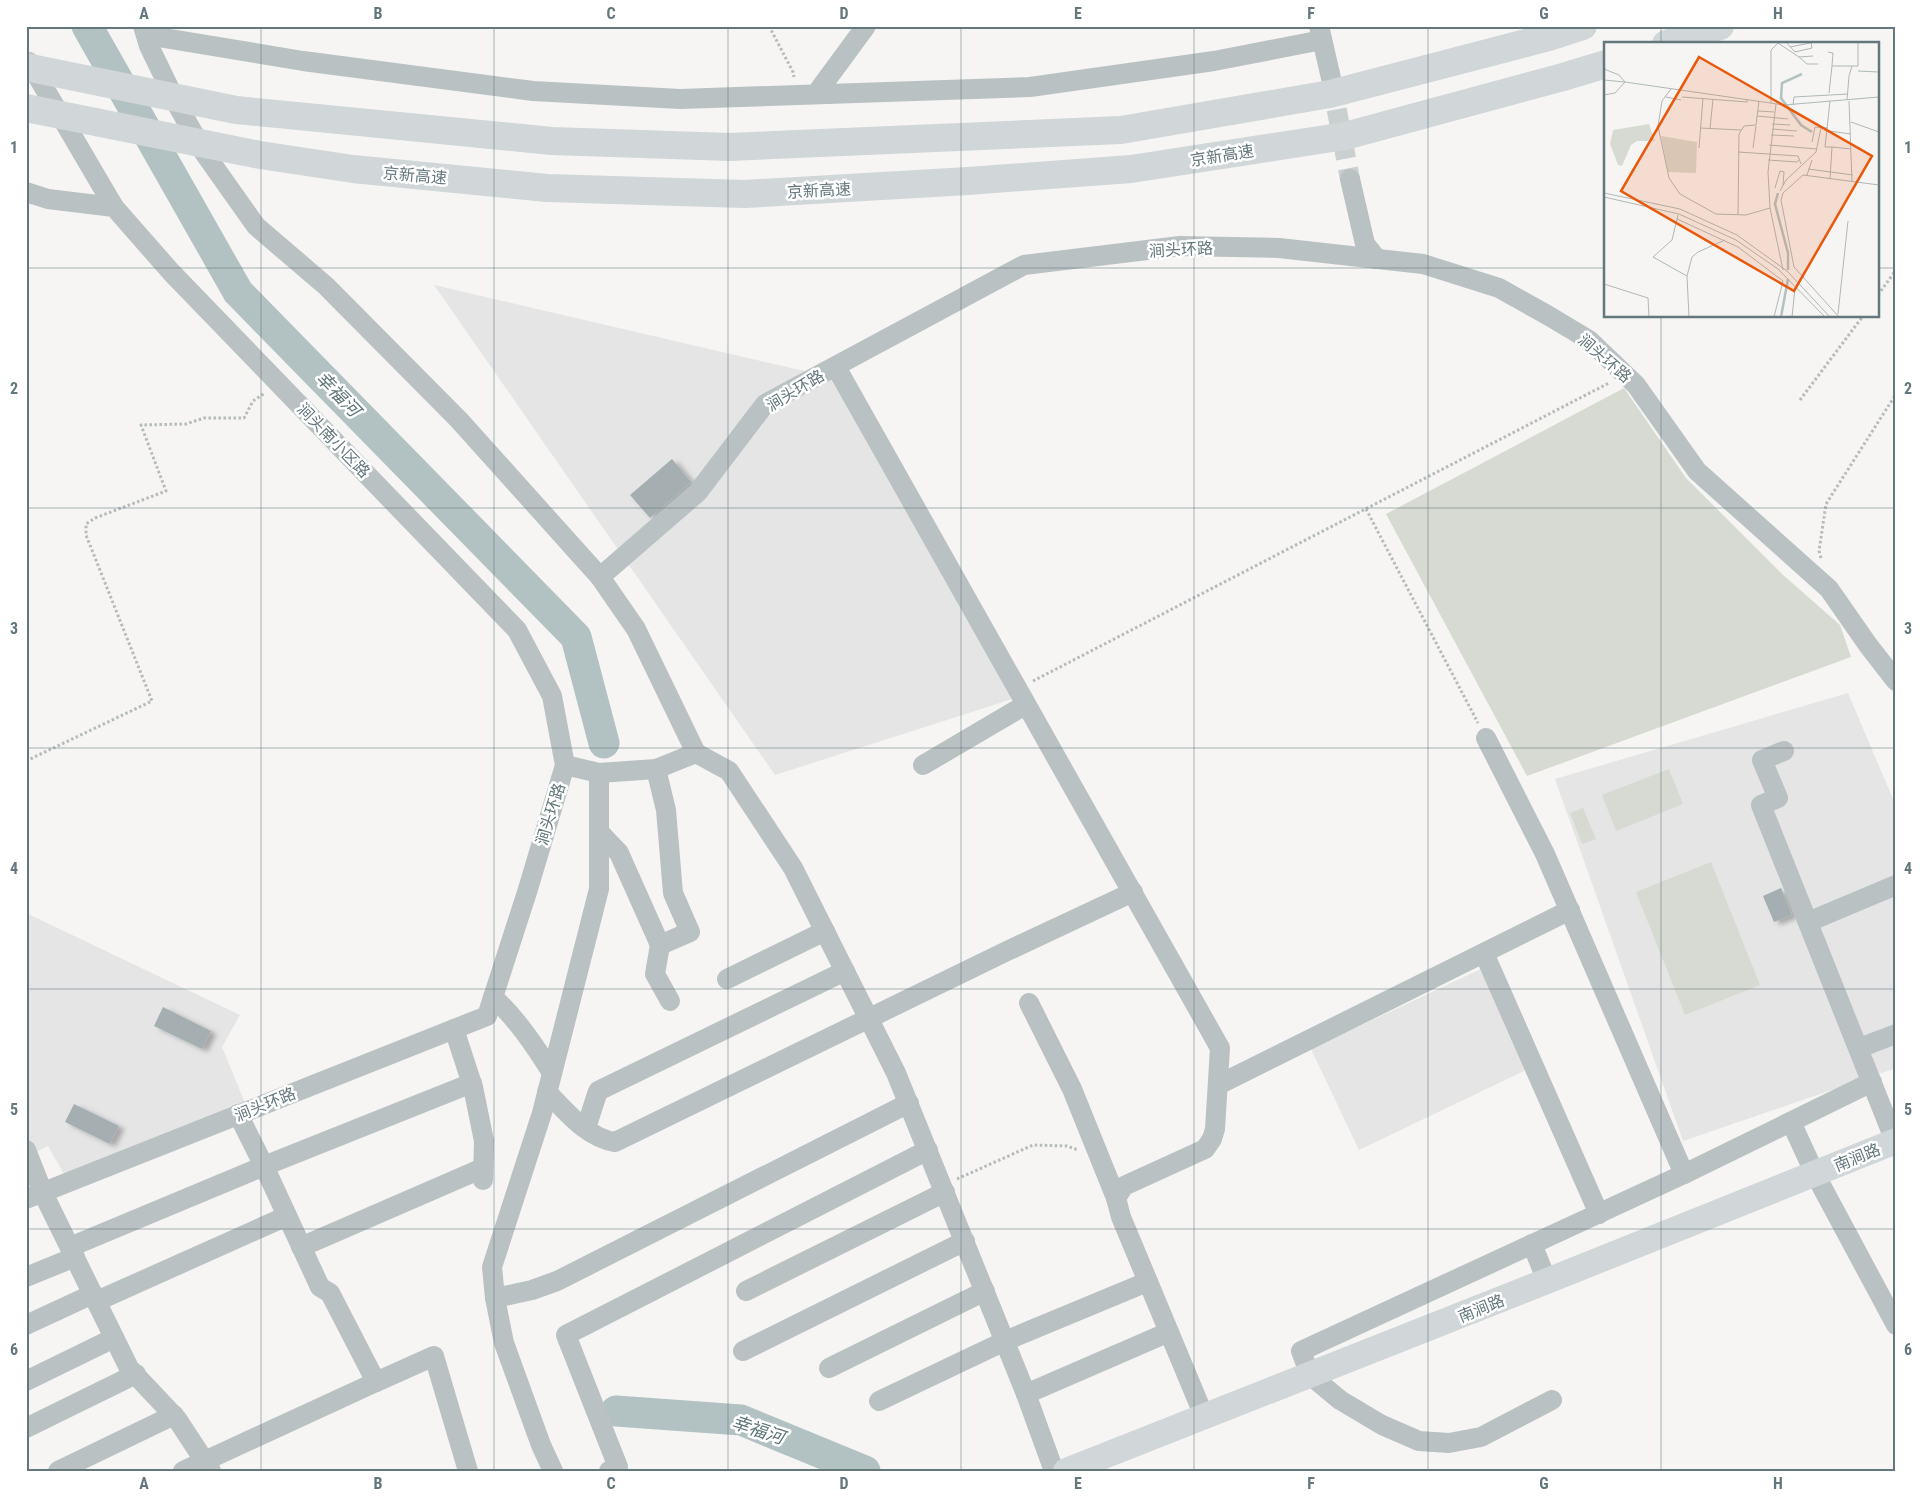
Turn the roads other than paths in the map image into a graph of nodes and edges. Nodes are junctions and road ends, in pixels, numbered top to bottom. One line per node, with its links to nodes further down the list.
1 (866, 26): 12 (street)
2 (1583, 26): 10 (highway)
3 (1720, 26): 7 (highway)
4 (144, 31): 5 (street); 19 (street)
5 (165, 32): 12 (street)
6 (1320, 33): 11 (street); 12 (street)
7 (1672, 42)
8 (26, 58): 16 (street, 涧头南小区路)
9 (1604, 65): 13 (highway, 京新高速)
10 (26, 67)
11 (1331, 78)
12 (806, 94)
13 (26, 108)
14 (1350, 178): 17 (street)
15 (26, 192): 16 (street)
16 (114, 207): 25 (street, 涧头南小区路)
17 (1377, 259): 18 (street, 涧头环路); 20 (street, 涧头环路)
18 (836, 367): 19 (street, 涧头环路); 21 (street)
19 (600, 577): 24 (street)
20 (1896, 681)
21 (1021, 697): 26 (street); 31 (street)
22 (1486, 738): 32 (street)
23 (1784, 751): 33 (street)
24 (696, 753): 27 (street, 涧头环路); 34 (street)
25 (565, 765): 28 (street, 涧头环路); 40 (street, 涧头环路)
26 (923, 765)
27 (656, 768): 28 (street, 涧头环路); 35 (street)
28 (599, 773): 29 (street)
29 (599, 832): 35 (street); 48 (street)
30 (1896, 885): 33 (street)
31 (1133, 892): 42 (street); 49 (street)
32 (1570, 910): 36 (street); 58 (street)
33 (1808, 922): 45 (street)
34 (825, 931): 37 (street); 38 (street)
35 (660, 946): 39 (street)
36 (1484, 952): 49 (street); 63 (street)
37 (845, 971): 42 (street); 53 (street)
38 (727, 979)
39 (670, 1001)
40 (499, 1003): 43 (street, 涧头环路); 48 (street)
41 (1029, 1003): 62 (street)
42 (869, 1019): 50 (street); 53 (street)
43 (454, 1029): 47 (street); 51 (street, 涧头环路)
44 (1896, 1034): 45 (street)
45 (1856, 1040): 46 (street)
46 (1872, 1082): 52 (street); 54 (street)
47 (472, 1083): 57 (street); 67 (street)
48 (550, 1083): 53 (street); 75 (street)
49 (1218, 1085): 62 (street)
50 (909, 1103): 56 (street); 75 (street)
51 (238, 1114): 57 (street); 61 (street, 涧头环路)
52 (1791, 1122): 58 (street); 59 (street)
53 (586, 1128)
54 (1895, 1141): 59 (main road, 南涧路)
55 (26, 1150): 61 (street)
56 (928, 1150): 60 (street); 99 (street)
57 (264, 1166): 64 (street); 68 (street)
58 (1684, 1174): 63 (street)
59 (1816, 1174): 70 (main road, 南涧路); 77 (street)
60 (944, 1188): 65 (street); 72 (street)
61 (35, 1196): 68 (street)
62 (1116, 1198): 71 (street)
63 (1598, 1214): 66 (street)
64 (287, 1216): 67 (street); 74 (street)
65 (965, 1241): 73 (street); 81 (street)
66 (1532, 1244): 70 (street); 84 (street)
67 (301, 1247): 86 (street)
68 (72, 1252): 69 (street); 74 (street)
69 (26, 1277)
70 (1548, 1281): 84 (main road, 南涧路)
71 (1148, 1282): 78 (street); 80 (street)
72 (746, 1290)
73 (985, 1291): 80 (street); 82 (street)
74 (95, 1298): 76 (street); 79 (street)
75 (495, 1298): 98 (street)
76 (26, 1325)
77 (1896, 1325)
78 (1169, 1332): 87 (street); 91 (street)
79 (114, 1338): 83 (street); 85 (street)
80 (1005, 1341): 87 (street); 89 (street)
81 (743, 1351)
82 (829, 1368)
83 (136, 1374): 90 (street); 92 (street)
84 (1310, 1375): 88 (street); 91 (main road, 南涧路)
85 (26, 1381)
86 (376, 1382): 94 (street); 97 (street)
87 (1026, 1394): 100 (street)
88 (1552, 1400)
89 (879, 1401)
90 (174, 1415): 94 (street); 95 (street)
91 (1204, 1416): 93 (main road, 南涧路)
92 (26, 1428)
93 (1102, 1464): 101 (main road, 南涧路)
94 (208, 1465): 96 (street)
95 (58, 1471)
96 (183, 1471)
97 (468, 1471)
98 (553, 1471)
99 (609, 1471)
100 (1054, 1471)
101 (1066, 1471)

